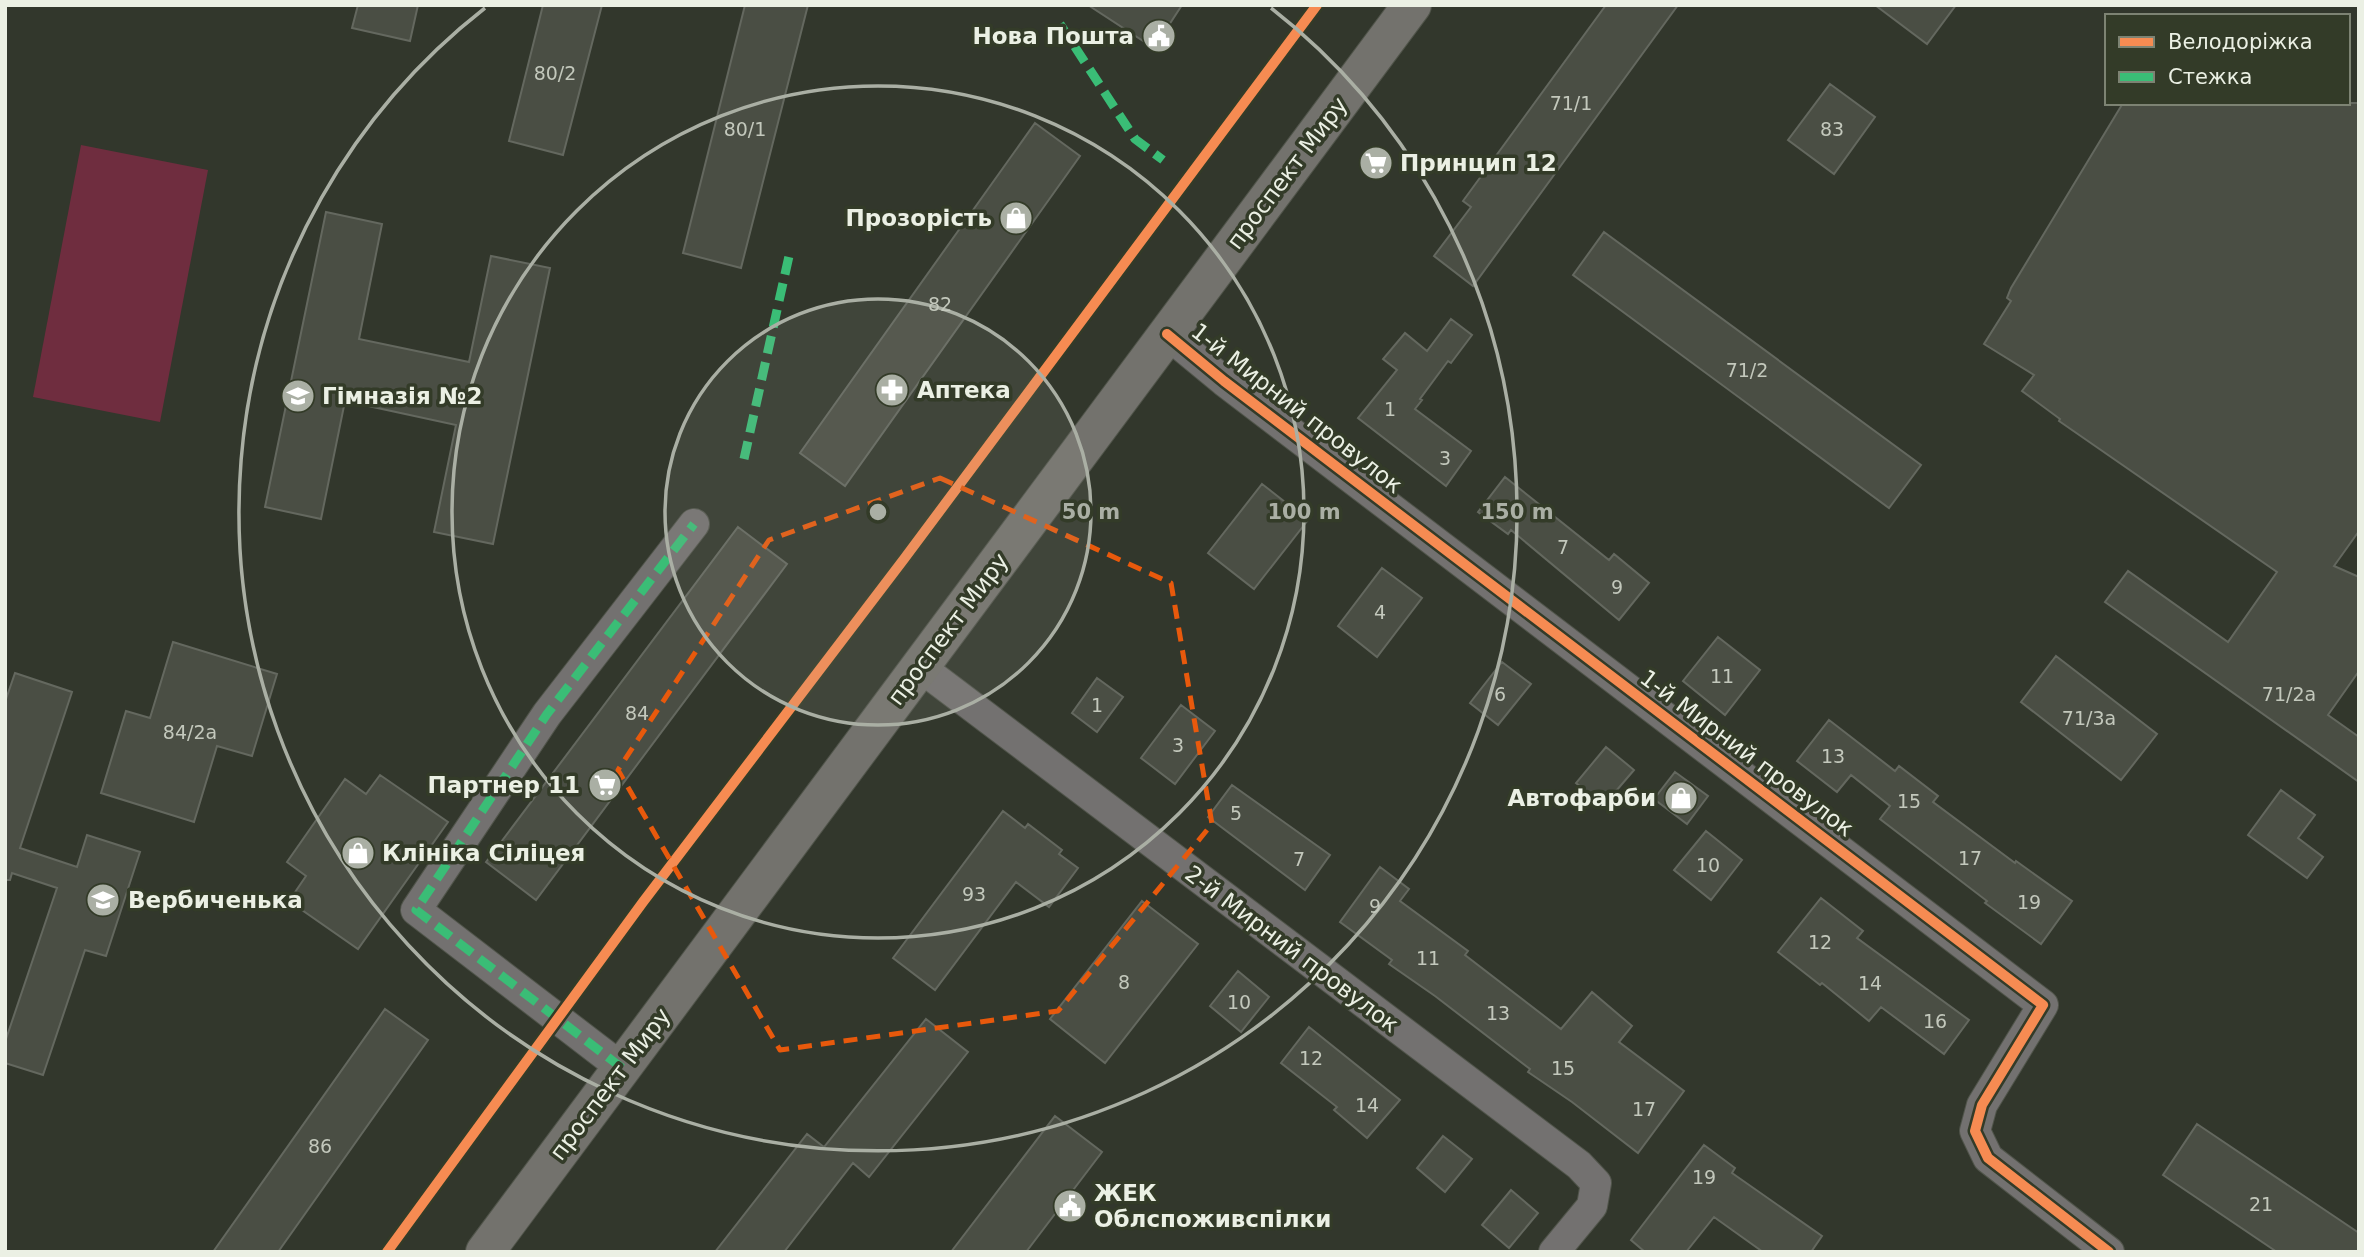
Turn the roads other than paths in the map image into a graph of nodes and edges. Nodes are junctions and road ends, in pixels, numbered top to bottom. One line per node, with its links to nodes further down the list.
1 (1412, 5): 2 (main road, проспект Миру)
2 (1167, 334): 4 (main road, проспект Миру); 8 (street, 1-й Мирний провулок)
3 (694, 524): 5 (street)
4 (920, 667): 5 (main road, проспект Миру); 7 (street, 2-й Мирний провулок)
5 (622, 1068): 6 (main road, проспект Миру)
6 (485, 1252)
7 (1554, 1252)
8 (2109, 1252)

